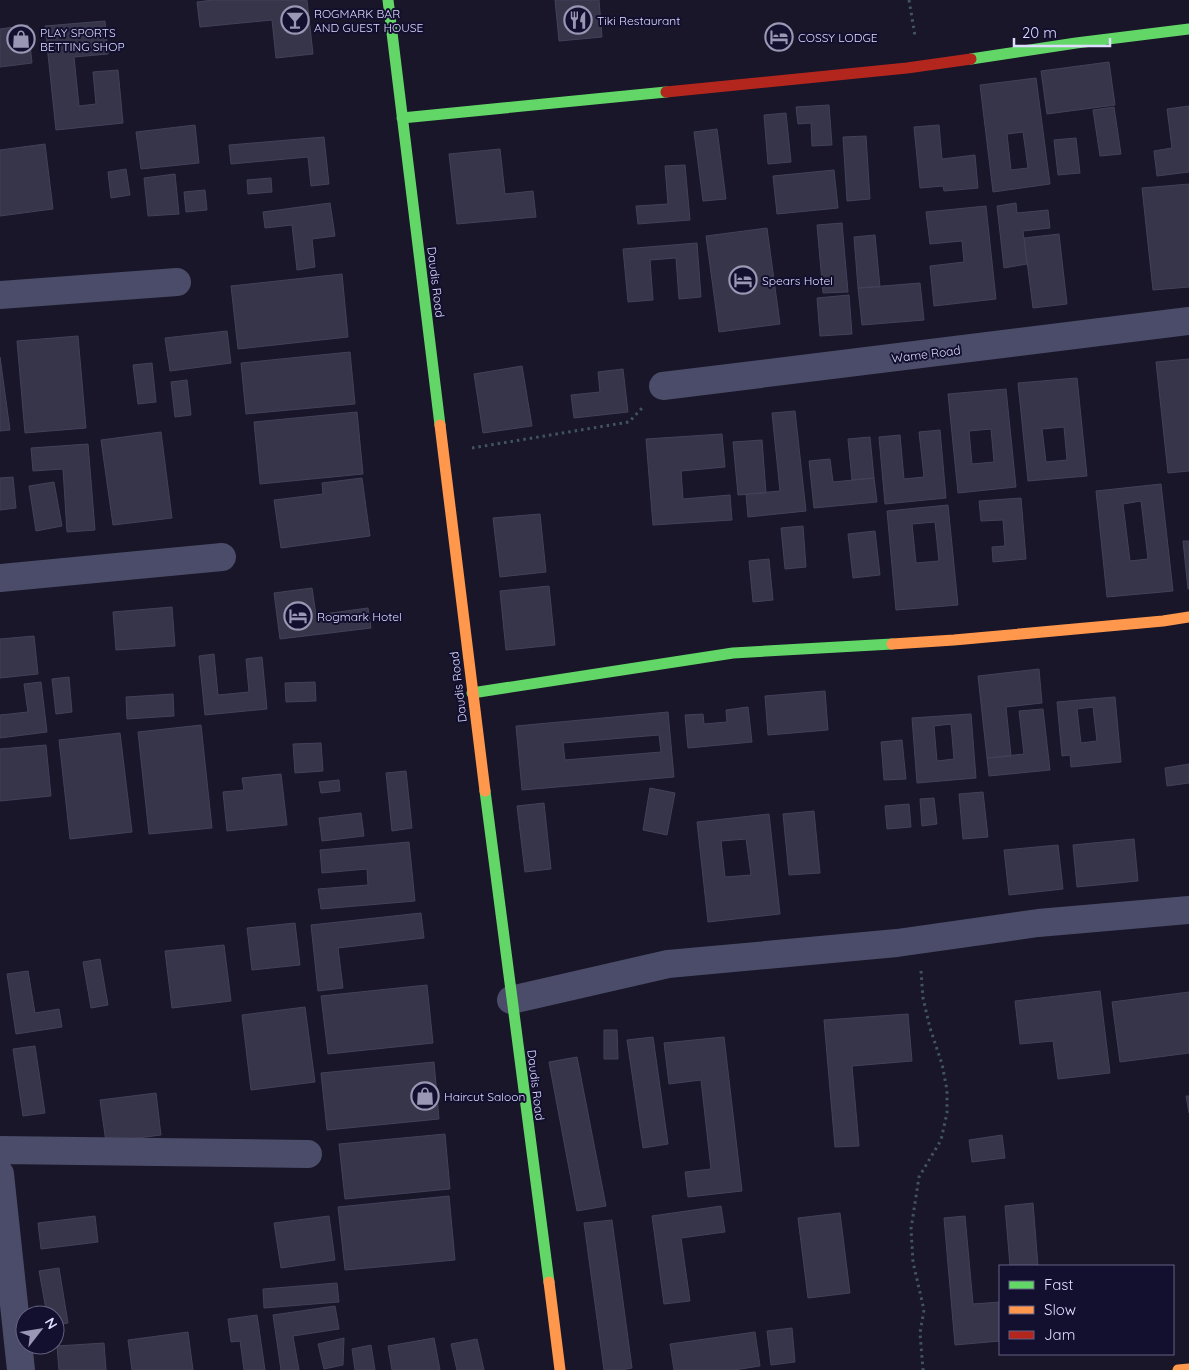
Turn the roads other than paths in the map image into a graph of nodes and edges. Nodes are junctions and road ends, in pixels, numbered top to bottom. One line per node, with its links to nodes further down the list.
1 (388, 0): 3 (street, Daudis Road)
2 (1189, 29): 3 (street)
3 (402, 118): 11 (street, Daudis Road)
4 (177, 282): 5 (street)
5 (0, 295)
6 (1189, 321): 7 (street, Wame Road)
7 (663, 386)
8 (222, 557): 9 (street)
9 (0, 578)
10 (1189, 617): 11 (street)
11 (472, 693): 13 (street, Daudis Road)
12 (1189, 910): 13 (street)
13 (511, 1000): 19 (street, Daudis Road)
14 (0, 1150): 15 (street)
15 (308, 1154)
16 (0, 1182): 18 (street)
17 (1189, 1369): 20 (street)
18 (21, 1370)
19 (560, 1370)
20 (1178, 1370)

